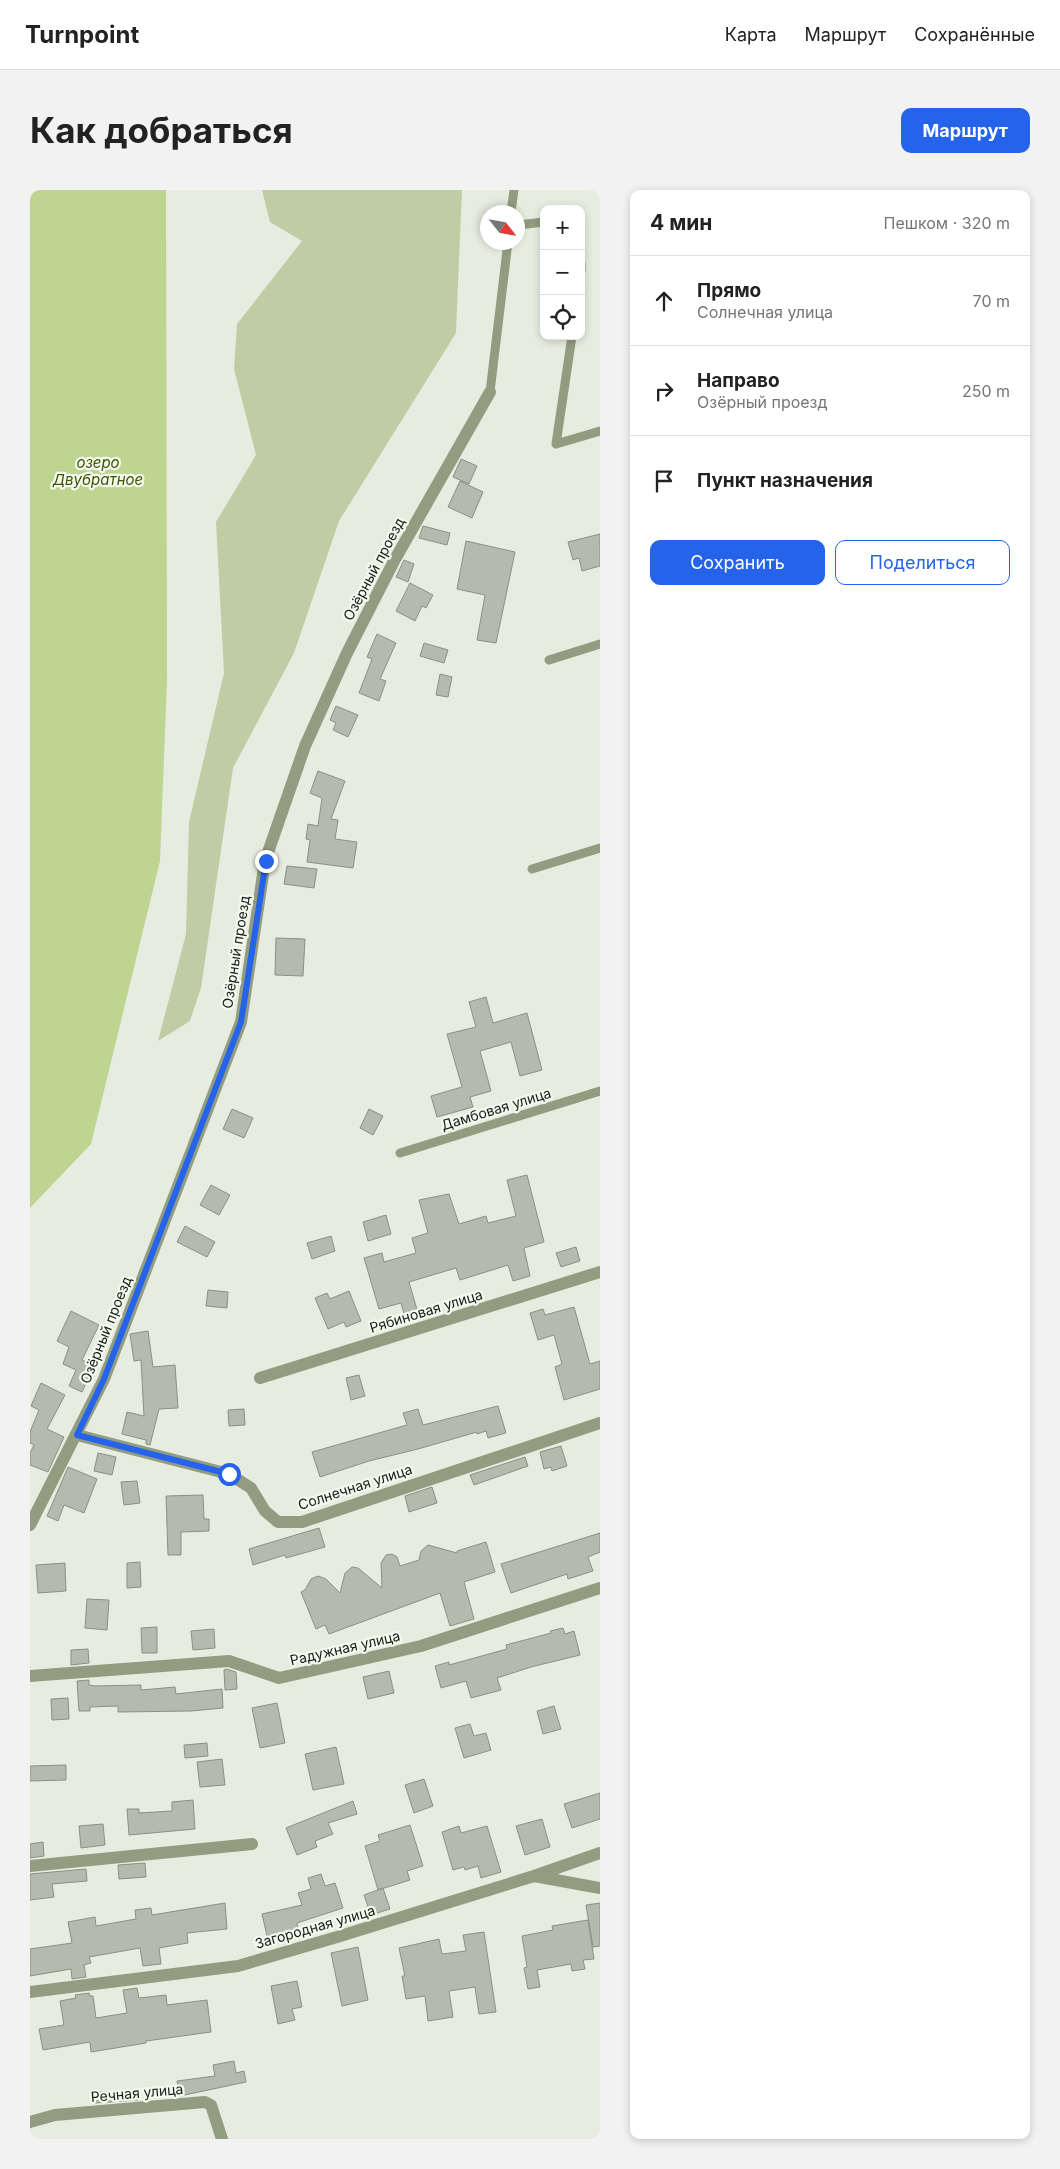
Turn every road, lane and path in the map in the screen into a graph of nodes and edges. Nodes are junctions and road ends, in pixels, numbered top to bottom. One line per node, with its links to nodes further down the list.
1 (514, 190): 2 (lane)
2 (512, 205)
3 (540, 222): 4 (lane)
4 (525, 224)
5 (507, 250): 7 (lane)
6 (571, 340): 8 (lane)
7 (490, 392): 18 (street, Озёрный проезд)
8 (600, 431)
9 (600, 644): 10 (lane)
10 (549, 660)
11 (600, 848): 12 (lane)
12 (532, 869)
13 (600, 1090): 14 (lane, Дамбовая улица)
14 (400, 1153)
15 (600, 1272): 16 (street, Рябиновая улица)
16 (260, 1378)
17 (600, 1423): 18 (street, Солнечная улица)
18 (77, 1435): 19 (street, Озёрный проезд)
19 (30, 1525)
20 (600, 1588): 21 (street, Радужная улица)
21 (30, 1676)
22 (252, 1844): 24 (street)
23 (600, 1853): 25 (street, Загородная улица)
24 (30, 1866)
25 (534, 1876): 26 (street); 27 (street, Загородная улица)
26 (600, 1888)
27 (30, 1992)
28 (30, 2122): 29 (street, Речная улица)
29 (222, 2139)

